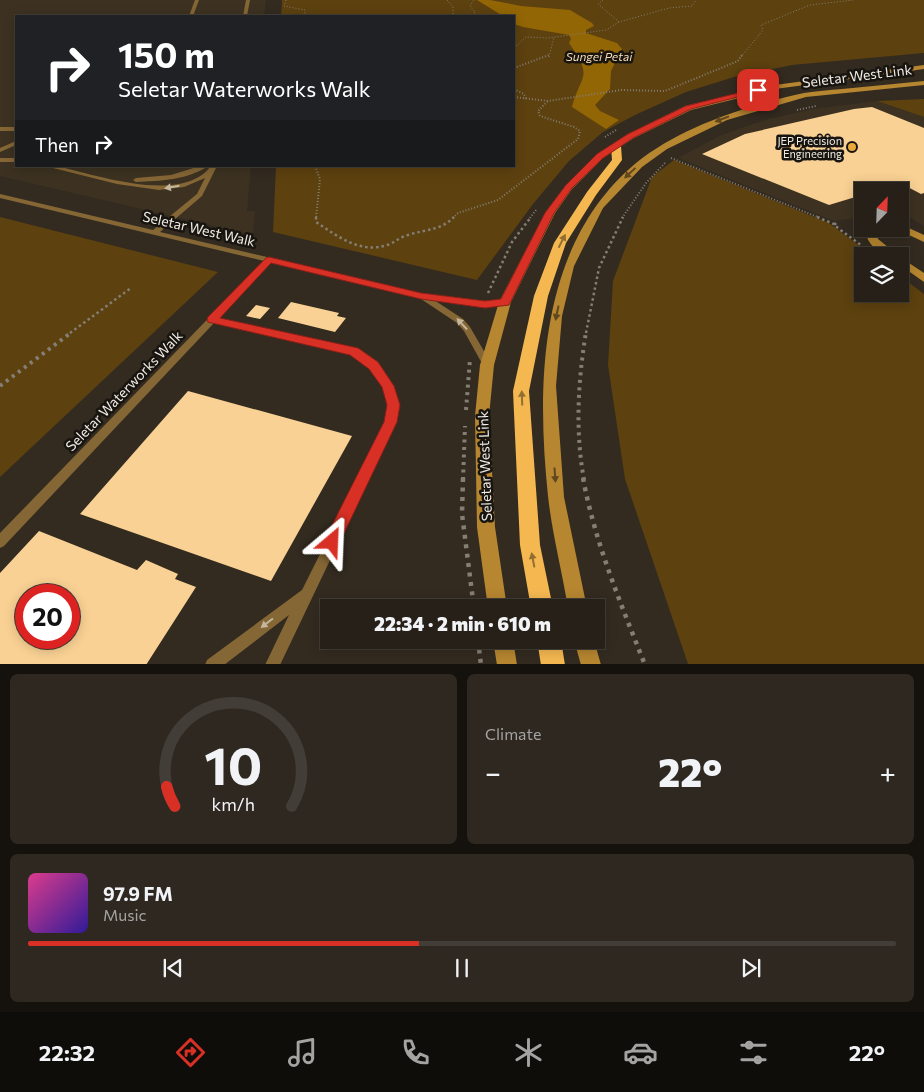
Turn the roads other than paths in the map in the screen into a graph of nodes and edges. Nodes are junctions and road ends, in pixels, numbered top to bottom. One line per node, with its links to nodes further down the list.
1 (197, 0): 3 (lane)
2 (248, 0): 4 (lane)
3 (191, 15)
4 (245, 15)
5 (924, 67): 9 (main road, Seletar West Link)
6 (924, 82): 35 (main road, Seletar West Link, one-way to 35)
7 (0, 129): 8 (lane)
8 (15, 130)
9 (612, 138): 28 (main road, Seletar West Link); 34 (highway, one-way to 9)
10 (15, 143): 11 (lane)
11 (0, 150)
12 (0, 160): 13 (lane)
13 (15, 160)
14 (53, 167): 17 (lane)
15 (203, 167): 17 (lane)
16 (213, 169): 17 (lane, one-way to 17); 20 (lane)
17 (120, 181)
18 (0, 196): 20 (lane, Seletar West Walk)
19 (909, 232): 22 (main road)
20 (154, 233): 24 (lane, Seletar West Walk)
21 (872, 238): 23 (main road)
22 (924, 239)
23 (881, 247)
24 (269, 260): 27 (lane, Seletar West Walk); 29 (lane, Seletar Waterworks Walk)
25 (909, 267): 26 (main road)
26 (924, 278)
27 (421, 296): 28 (lane, Seletar West Walk); 30 (lane, Seletar West Walk, one-way to 27)
28 (505, 302): 30 (main road, Seletar West Link)
29 (212, 320): 31 (lane, Seletar Waterworks Walk); 32 (lane)
30 (487, 366): 33 (main road, Seletar West Link)
31 (0, 542)
32 (306, 594): 39 (lane, one-way to 39); 40 (lane)
33 (497, 599)
34 (540, 599)
35 (576, 599)
36 (504, 649): 41 (main road)
37 (550, 649): 42 (highway)
38 (587, 649): 43 (main road)
39 (212, 664)
40 (272, 664)
41 (507, 664)
42 (553, 664)
43 (591, 664)

